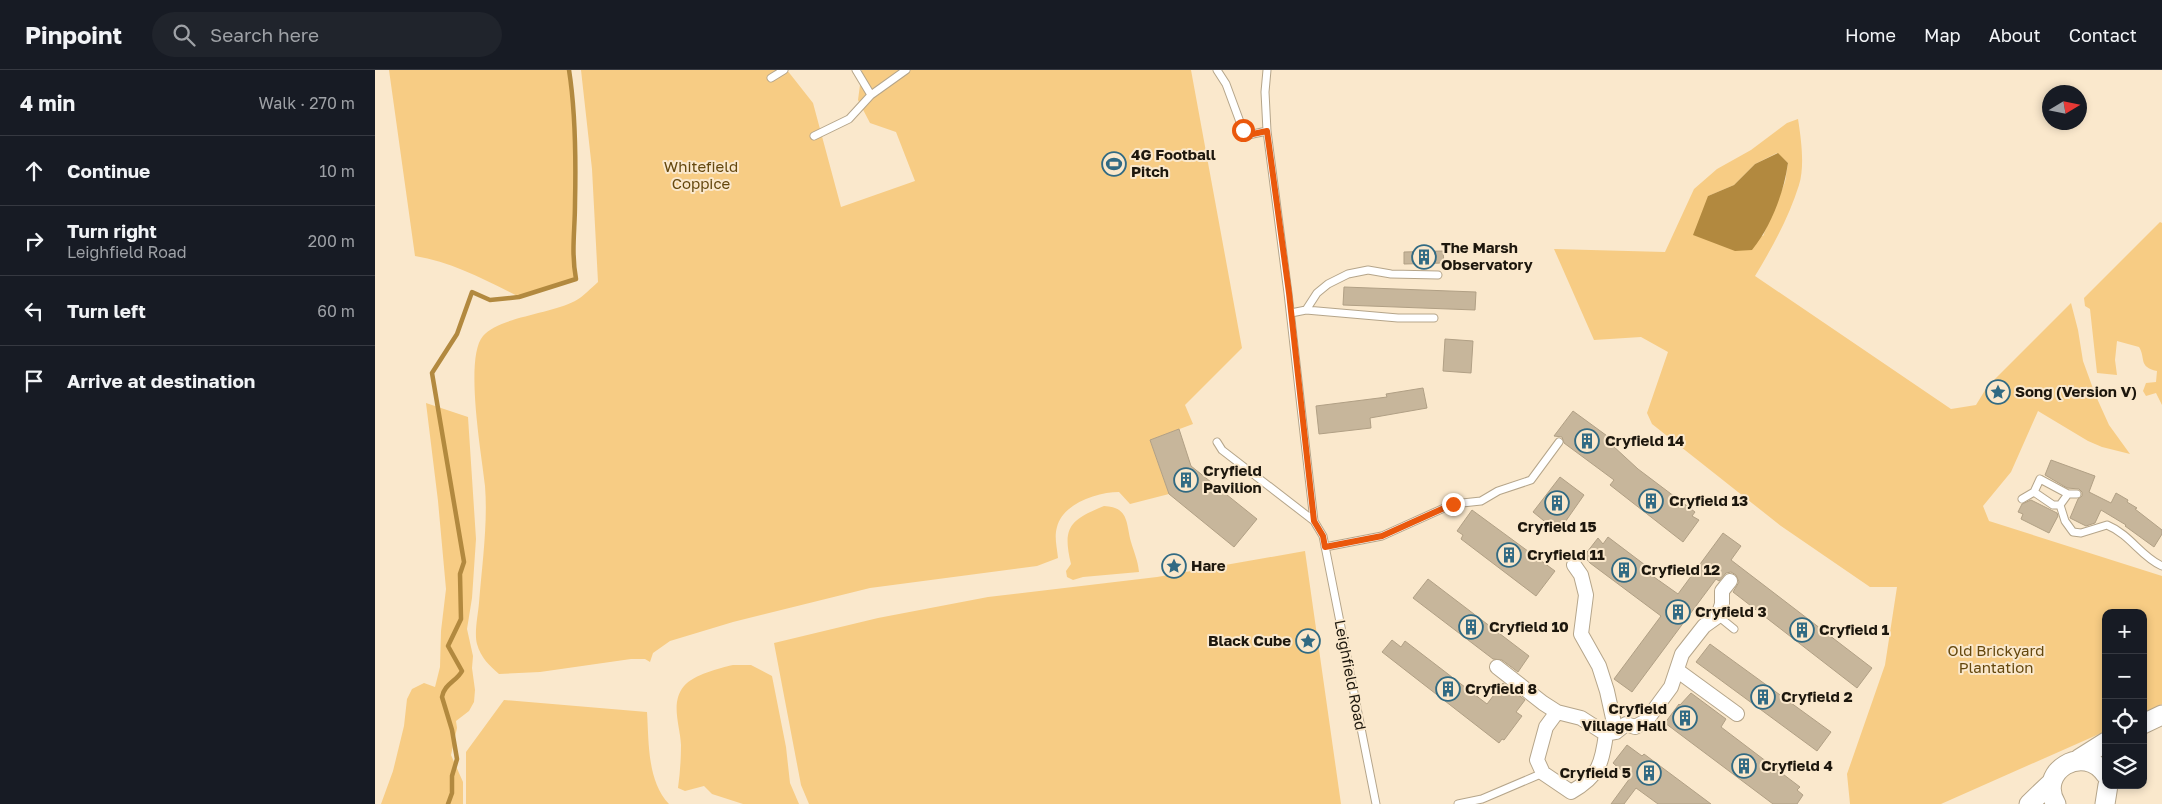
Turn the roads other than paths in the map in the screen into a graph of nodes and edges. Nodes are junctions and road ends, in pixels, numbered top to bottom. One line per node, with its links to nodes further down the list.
1 (784, 70): 6 (lane)
2 (856, 70): 7 (lane)
3 (906, 70): 7 (lane)
4 (1217, 70): 8 (lane)
5 (1267, 70): 8 (lane)
6 (771, 78)
7 (871, 95): 9 (lane)
8 (1267, 131): 12 (lane)
9 (814, 136)
10 (1438, 275): 11 (lane)
11 (1306, 310): 12 (lane); 13 (lane)
12 (1291, 314): 21 (lane)
13 (1434, 318)
14 (1217, 442): 21 (lane)
15 (1559, 442): 22 (lane)
16 (2034, 492): 17 (lane); 19 (lane); 20 (lane)
17 (2068, 494): 18 (lane); 20 (lane)
18 (2077, 494)
19 (2022, 499)
20 (2060, 505): 24 (lane)
21 (1314, 521): 22 (lane)
22 (1325, 547): 41 (lane, Leighfield Road)
23 (1574, 564): 34 (street)
24 (2162, 566)
25 (1730, 581): 26 (street)
26 (1718, 616): 27 (lane); 29 (street)
27 (1733, 629)
28 (1497, 667): 30 (street)
29 (1677, 671): 31 (street); 34 (street)
30 (1557, 712): 34 (street); 38 (street)
31 (1737, 714)
32 (2162, 715): 33 (street)
33 (2147, 722)
34 (1611, 733): 38 (street)
35 (2103, 744): 36 (street)
36 (2079, 760): 37 (street); 39 (street)
37 (2102, 771)
38 (1543, 773): 42 (lane)
39 (2051, 783): 43 (street); 44 (street)
40 (2107, 789): 45 (street)
41 (1376, 804)
42 (1458, 804)
43 (2029, 804)
44 (2056, 804)
45 (2105, 804)

